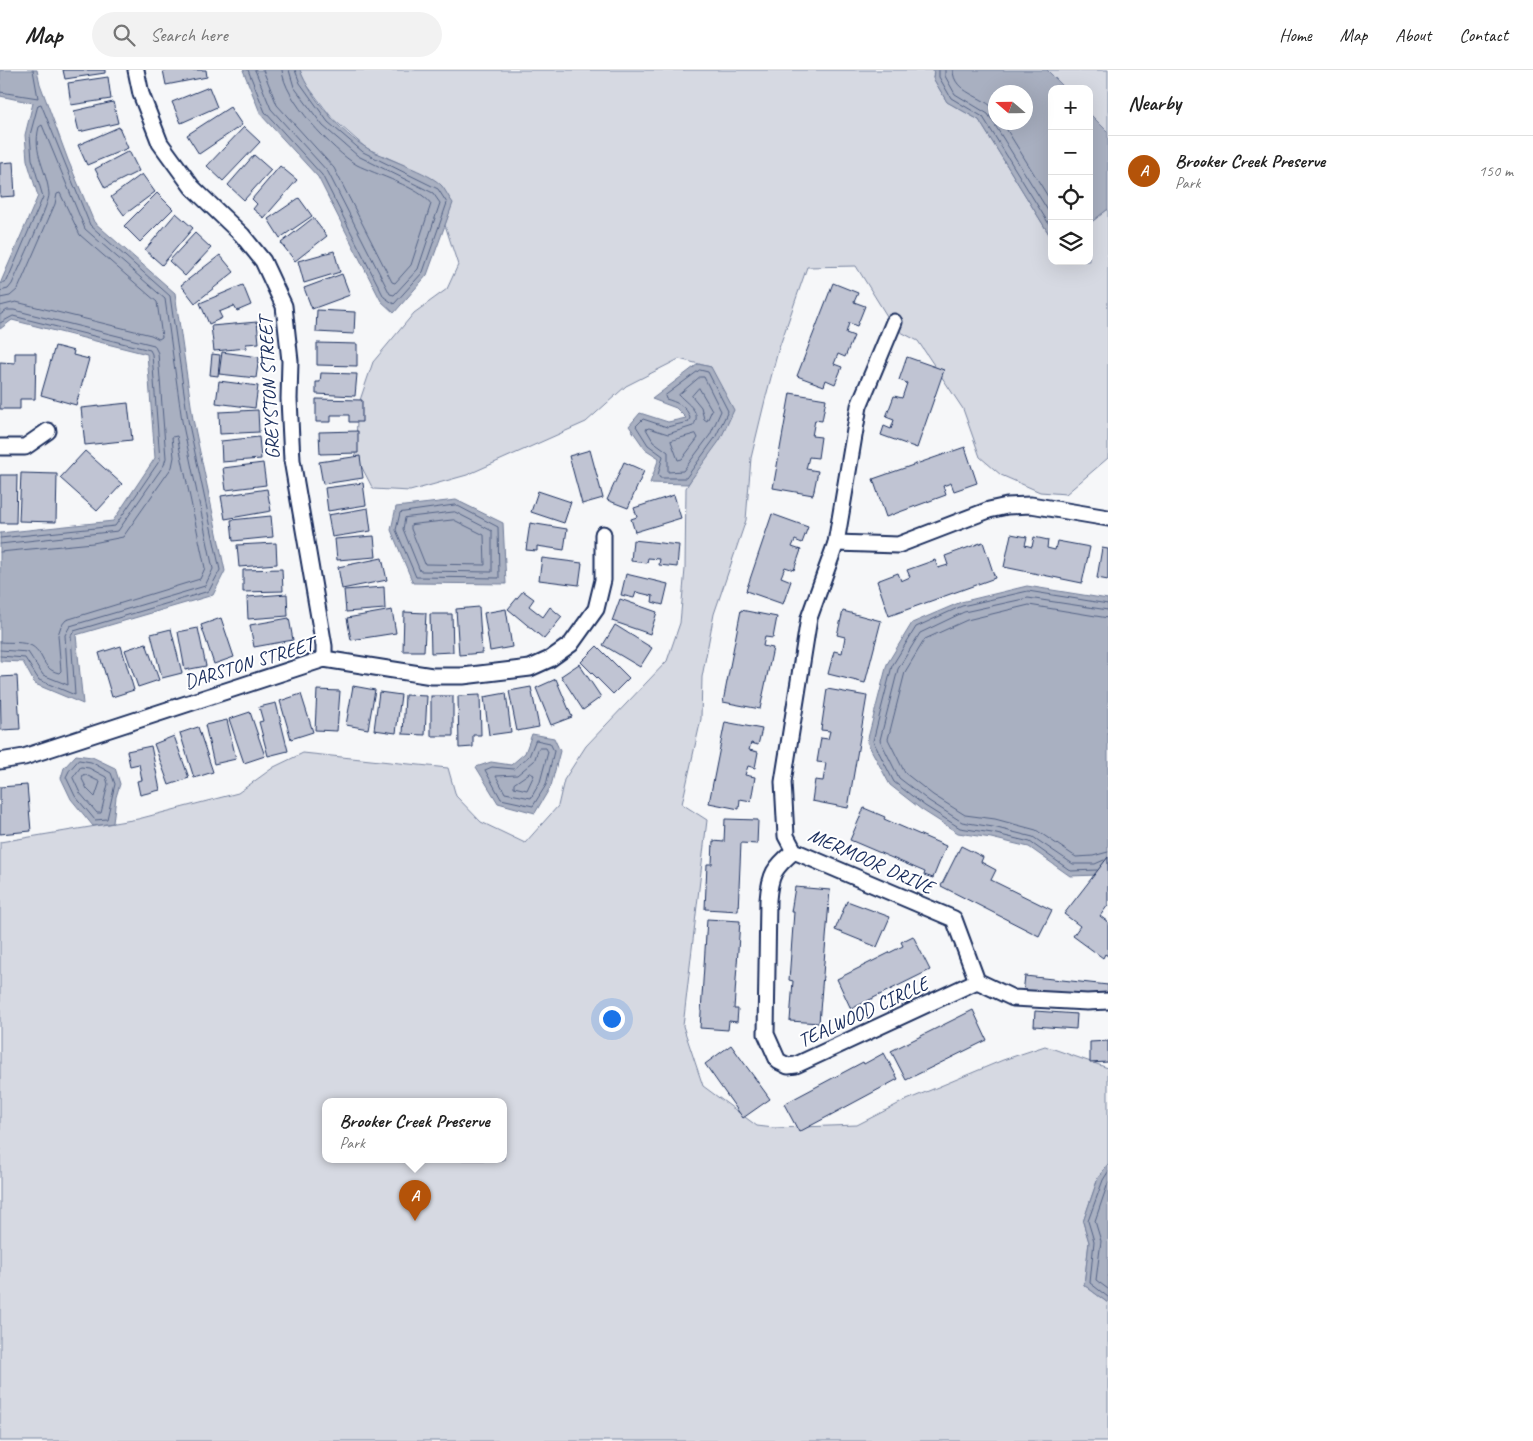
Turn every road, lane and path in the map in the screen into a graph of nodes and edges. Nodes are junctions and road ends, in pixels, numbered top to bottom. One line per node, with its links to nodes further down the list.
1 (136, 70): 8 (street, GREYSTON STREET)
2 (894, 322): 7 (street, MERMOOR DRIVE)
3 (48, 431): 4 (street)
4 (0, 447)
5 (1108, 518): 7 (street)
6 (603, 534): 8 (street, DARSTON STREET)
7 (836, 543): 10 (street, MERMOOR DRIVE)
8 (324, 659): 9 (street, DARSTON STREET)
9 (0, 761)
10 (794, 851): 11 (street, MERMOOR DRIVE); 11 (street, TEALWOOD CIRCLE)
11 (977, 981): 12 (street)
12 (1108, 1001)

